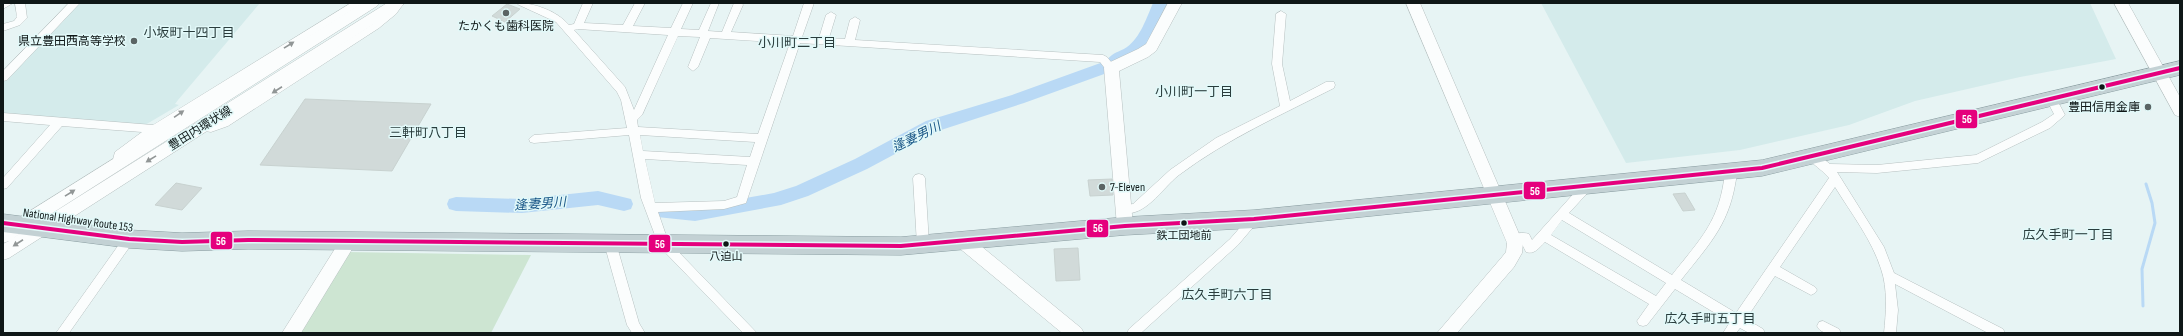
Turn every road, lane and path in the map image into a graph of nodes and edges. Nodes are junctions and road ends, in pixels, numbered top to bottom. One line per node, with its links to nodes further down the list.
1 (8, 3): 17 (street)
2 (20, 3): 21 (street)
3 (75, 3): 35 (street)
4 (358, 3): 44 (street, one-way to 4)
5 (372, 3): 50 (street, 豊田内環状線)
6 (398, 3): 43 (street, 豊田内環状線); 43 (street, one-way to 43)
7 (522, 3): 22 (street)
8 (588, 3): 22 (street)
9 (640, 3): 23 (street)
10 (688, 3): 24 (street)
11 (809, 3): 27 (street)
12 (1175, 3): 30 (street)
13 (1413, 3): 57 (street)
14 (2121, 3): 33 (street)
15 (715, 4): 25 (street)
16 (738, 5): 26 (street)
17 (3, 6)
18 (1281, 14): 38 (street)
19 (832, 15): 28 (street)
20 (855, 20): 29 (street)
21 (3, 28)
22 (573, 28): 23 (street); 41 (street)
23 (626, 30): 24 (street)
24 (674, 33): 25 (street); 41 (street)
25 (704, 35): 26 (street); 31 (street)
26 (725, 35): 27 (street)
27 (795, 40): 28 (street); 46 (street)
28 (823, 42): 29 (street)
29 (849, 43): 30 (street)
30 (1107, 63): 62 (street)
31 (693, 67)
32 (2180, 68): 33 (highway, National Highway Route 153)
33 (2159, 73): 34 (highway, National Highway Route 153); 37 (highway, National Highway Route 153); 39 (street)
34 (2180, 74)
35 (3, 77)
36 (1330, 85): 38 (street)
37 (2051, 99): 51 (highway, National Highway Route 153); 51 (street)
38 (1286, 107): 62 (street)
39 (2180, 111)
40 (3, 117): 42 (street)
41 (631, 119): 45 (street)
42 (60, 122): 44 (street); 56 (street)
43 (203, 127): 61 (street, 豊田内環状線, one-way to 61)
44 (156, 129): 50 (street)
45 (634, 130): 46 (street); 47 (street); 48 (street)
46 (762, 138): 49 (street)
47 (534, 139)
48 (639, 155): 49 (street); 58 (street)
49 (754, 161): 58 (street)
50 (117, 163): 64 (street, 豊田内環状線, one-way to 50)
51 (1820, 163): 52 (highway, National Highway Route 153); 54 (street)
52 (1731, 172): 55 (highway, National Highway Route 153); 77 (street)
53 (919, 178): 73 (street)
54 (1835, 178): 75 (street); 76 (street)
55 (1588, 184): 57 (highway, National Highway Route 153); 60 (street)
56 (3, 185)
57 (1495, 193): 63 (highway, National Highway Route 153); 66 (street)
58 (650, 208): 72 (street)
59 (3, 210): 64 (highway, National Highway Route 153)
60 (1561, 214): 65 (street); 77 (street)
61 (61, 215): 64 (highway, National Highway Route 153); 68 (highway, National Highway Route 153)
62 (1125, 218): 63 (highway, National Highway Route 153); 70 (highway, National Highway Route 153)
63 (1254, 219): 88 (street)
64 (21, 225): 67 (highway, National Highway Route 153); 74 (street, 豊田内環状線, one-way to 74)
65 (1544, 236): 66 (street); 79 (street)
66 (1513, 238): 89 (street)
67 (129, 239): 68 (highway, National Highway Route 153); 83 (street)
68 (248, 240): 69 (highway, National Highway Route 153)
69 (349, 241): 71 (highway, National Highway Route 153); 84 (street)
70 (964, 242): 73 (highway, National Highway Route 153); 87 (street)
71 (610, 243): 72 (highway, National Highway Route 153); 85 (street)
72 (663, 243): 73 (highway, National Highway Route 153); 86 (street)
73 (923, 244)
74 (3, 253)
75 (1773, 269): 78 (street); 80 (street)
76 (1888, 276): 93 (street); 94 (street)
77 (1675, 281): 79 (street); 80 (street)
78 (1811, 290)
79 (1658, 303): 81 (street)
80 (1738, 320): 90 (street); 91 (street)
81 (1643, 321)
82 (1823, 326): 92 (street)
83 (62, 333)
84 (290, 333)
85 (639, 333)
86 (751, 333)
87 (1075, 333)
88 (1133, 333)
89 (1446, 333)
90 (1728, 333)
91 (1759, 333)
92 (1835, 333)
93 (1890, 333)
94 (2000, 333)

